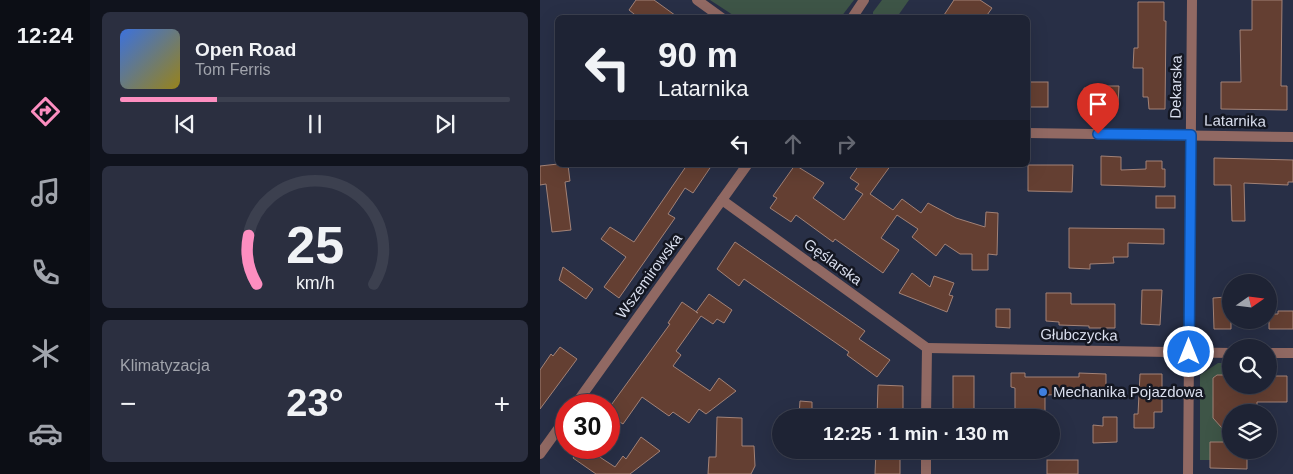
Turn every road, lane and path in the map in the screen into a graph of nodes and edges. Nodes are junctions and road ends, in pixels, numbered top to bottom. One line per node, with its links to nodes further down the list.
1 (697, 0): 4 (street)
2 (864, 0): 5 (street)
3 (1192, 0): 7 (street, Dekarska)
4 (718, 15)
5 (854, 15)
6 (1030, 133): 7 (street, Latarnika)
7 (1191, 135): 8 (street, Latarnika); 12 (street, Dekarska)
8 (1293, 137)
9 (746, 167): 10 (street, Wszemirowska)
10 (722, 200): 11 (street, Gęślarska); 16 (street, Wszemirowska)
11 (927, 348): 12 (street, Głubczycka); 17 (street)
12 (1189, 352): 13 (street, Głubczycka); 22 (street, Dekarska)
13 (1222, 353)
14 (1277, 353): 15 (street)
15 (1293, 354)
16 (583, 394)
17 (926, 409)
18 (555, 433): 19 (street)
19 (540, 454)
20 (926, 459): 21 (street)
21 (926, 474)
22 (1188, 474)

